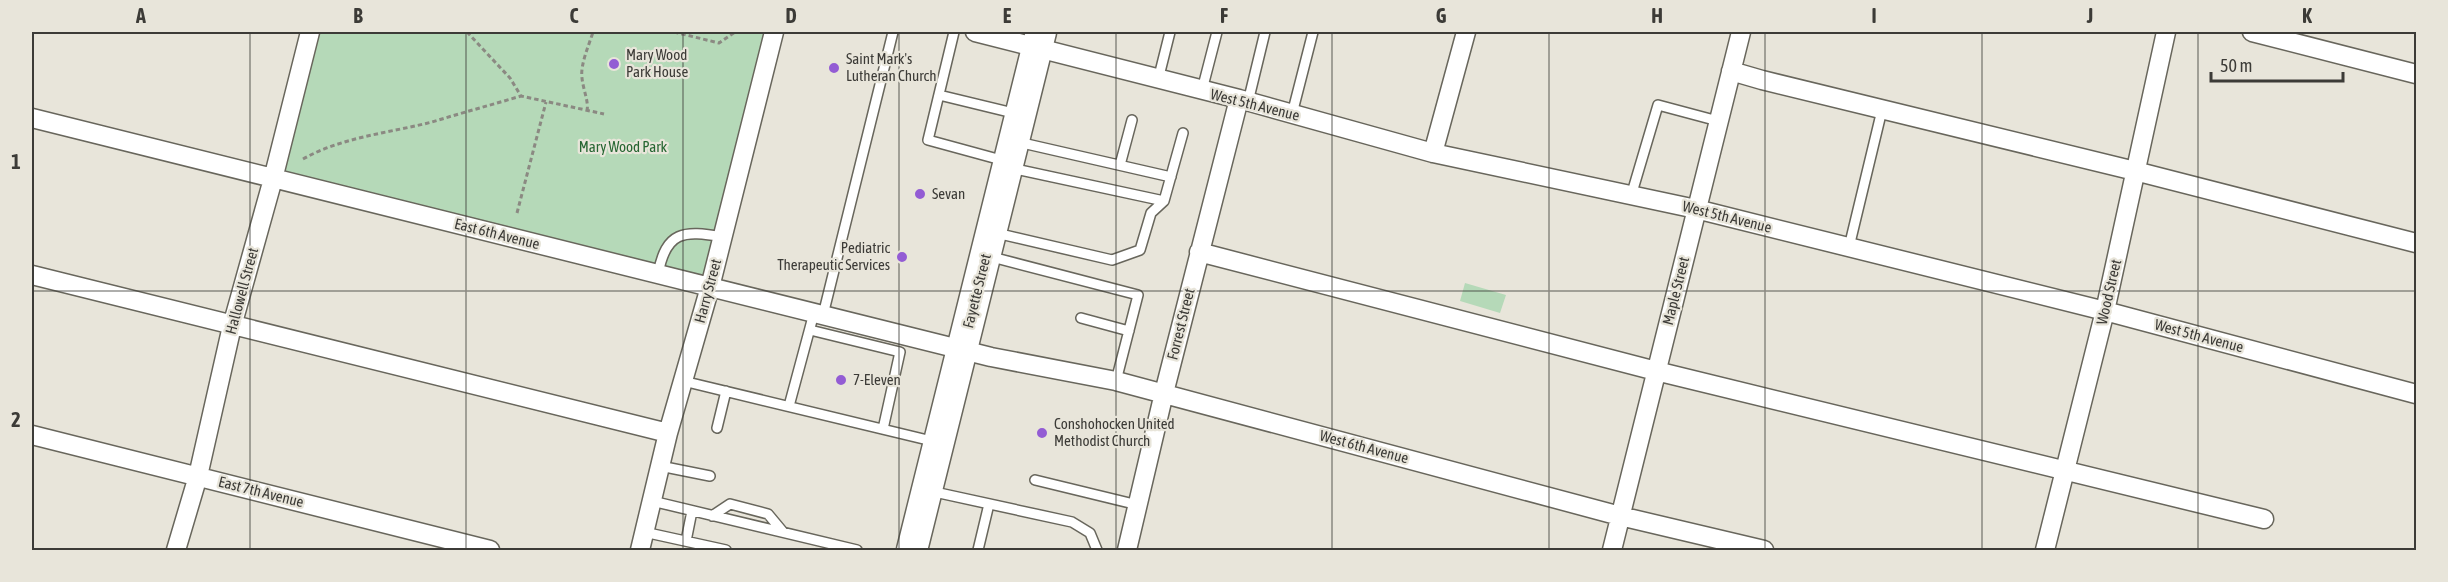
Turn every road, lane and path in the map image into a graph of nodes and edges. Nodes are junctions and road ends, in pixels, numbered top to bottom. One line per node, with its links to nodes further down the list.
1 (310, 32): 41 (street, Hallowell Street)
2 (466, 32): 24 (path)
3 (592, 32): 28 (path)
4 (674, 32): 5 (path)
5 (735, 32)
6 (774, 32): 46 (street, Harry Street)
7 (893, 32): 56 (lane)
8 (954, 32): 23 (lane)
9 (975, 32): 18 (street, West 5th Avenue)
10 (1170, 32): 21 (lane)
11 (1217, 32): 22 (lane)
12 (1265, 32): 25 (lane)
13 (1313, 32): 30 (lane)
14 (1466, 32): 36 (street)
15 (1741, 32): 19 (street, Maple Street)
16 (2166, 32): 39 (street, Wood Street)
17 (2252, 32): 20 (street)
18 (1039, 39): 21 (street, West 5th Avenue); 35 (main road, Fayette Street)
19 (1731, 70): 27 (street); 33 (street, Maple Street)
20 (2416, 74)
21 (1158, 80): 22 (street, West 5th Avenue)
22 (1202, 91): 25 (street, West 5th Avenue)
23 (939, 95): 35 (lane); 35 (lane)
24 (521, 96): 26 (path); 37 (path)
25 (1243, 101): 30 (street, West 5th Avenue); 50 (street, Forrest Street)
26 (546, 102): 28 (path); 45 (path)
27 (1882, 110): 39 (street); 49 (lane)
28 (587, 111): 29 (path)
29 (604, 114)
30 (1292, 114): 36 (street, West 5th Avenue)
31 (32, 118): 41 (street, East 6th Avenue)
32 (1132, 120): 38 (lane)
33 (1718, 121): 42 (lane); 44 (street, Maple Street)
34 (1183, 133): 40 (lane)
35 (1011, 146): 38 (lane); 43 (lane); 47 (main road, Fayette Street)
36 (1433, 153): 42 (street, West 5th Avenue)
37 (303, 159)
38 (1120, 165): 40 (lane)
39 (2135, 171): 48 (street); 54 (street, Wood Street)
40 (1171, 177): 43 (lane)
41 (273, 179): 51 (street, East 6th Avenue); 57 (street, Hallowell Street)
42 (1631, 196): 44 (street, West 5th Avenue)
43 (1164, 201): 47 (lane)
44 (1696, 209): 49 (street, West 5th Avenue); 61 (street, Maple Street)
45 (517, 213)
46 (723, 237): 51 (lane); 53 (street, Harry Street)
47 (988, 243): 58 (lane); 60 (main road, Fayette Street)
48 (2416, 243)
49 (1850, 247): 54 (street, West 5th Avenue)
50 (1199, 252): 61 (street); 65 (street, Forrest Street)
51 (658, 274): 53 (street, East 6th Avenue)
52 (32, 275): 57 (street)
53 (710, 287): 56 (street, East 6th Avenue); 62 (street, Harry Street)
54 (2105, 311): 66 (street, West 5th Avenue); 74 (street, Wood Street)
55 (1081, 318): 58 (lane)
56 (816, 319): 59 (street, East 6th Avenue); 67 (lane)
57 (232, 326): 70 (street); 75 (street, Hallowell Street)
58 (1129, 331): 63 (lane)
59 (903, 344): 60 (street, East 6th Avenue); 69 (lane)
60 (962, 349): 63 (street, West 6th Avenue); 72 (main road, Fayette Street)
61 (1656, 371): 74 (street); 84 (street, Maple Street)
62 (683, 381): 64 (lane); 70 (street, Harry Street)
63 (1116, 381): 65 (street, West 6th Avenue)
64 (726, 391): 67 (lane); 68 (lane)
65 (1164, 393): 81 (street, Forrest Street); 84 (street, West 6th Avenue)
66 (2416, 394)
67 (789, 406): 69 (lane)
68 (717, 428)
69 (883, 429): 72 (lane)
70 (668, 433): 73 (street, Harry Street)
71 (32, 435): 75 (street, East 7th Avenue)
72 (938, 443): 78 (main road, Fayette Street)
73 (660, 466): 76 (lane); 79 (street, Harry Street)
74 (2065, 471): 85 (street); 100 (street, Wood Street)
75 (198, 476): 89 (street, Hallowell Street); 90 (street, East 7th Avenue)
76 (710, 476)
77 (1035, 480): 81 (lane)
78 (928, 490): 80 (lane); 94 (main road, Fayette Street)
79 (652, 501): 82 (lane); 86 (street, Harry Street)
80 (989, 504): 95 (lane); 96 (lane)
81 (1138, 506): 97 (street, Forrest Street)
82 (692, 511): 83 (lane); 88 (lane)
83 (712, 516): 87 (lane); 87 (lane)
84 (1620, 516): 98 (street, Maple Street); 99 (street, West 6th Avenue)
85 (2264, 519)
86 (644, 532): 88 (lane); 91 (street, Harry Street)
87 (784, 533): 93 (lane)
88 (686, 541): 92 (lane)
89 (176, 550)
90 (490, 550)
91 (640, 550)
92 (726, 550)
93 (857, 550)
94 (912, 550)
95 (978, 550)
96 (1097, 550)
97 (1127, 550)
98 (1612, 550)
99 (1764, 550)
100 (2045, 550)

